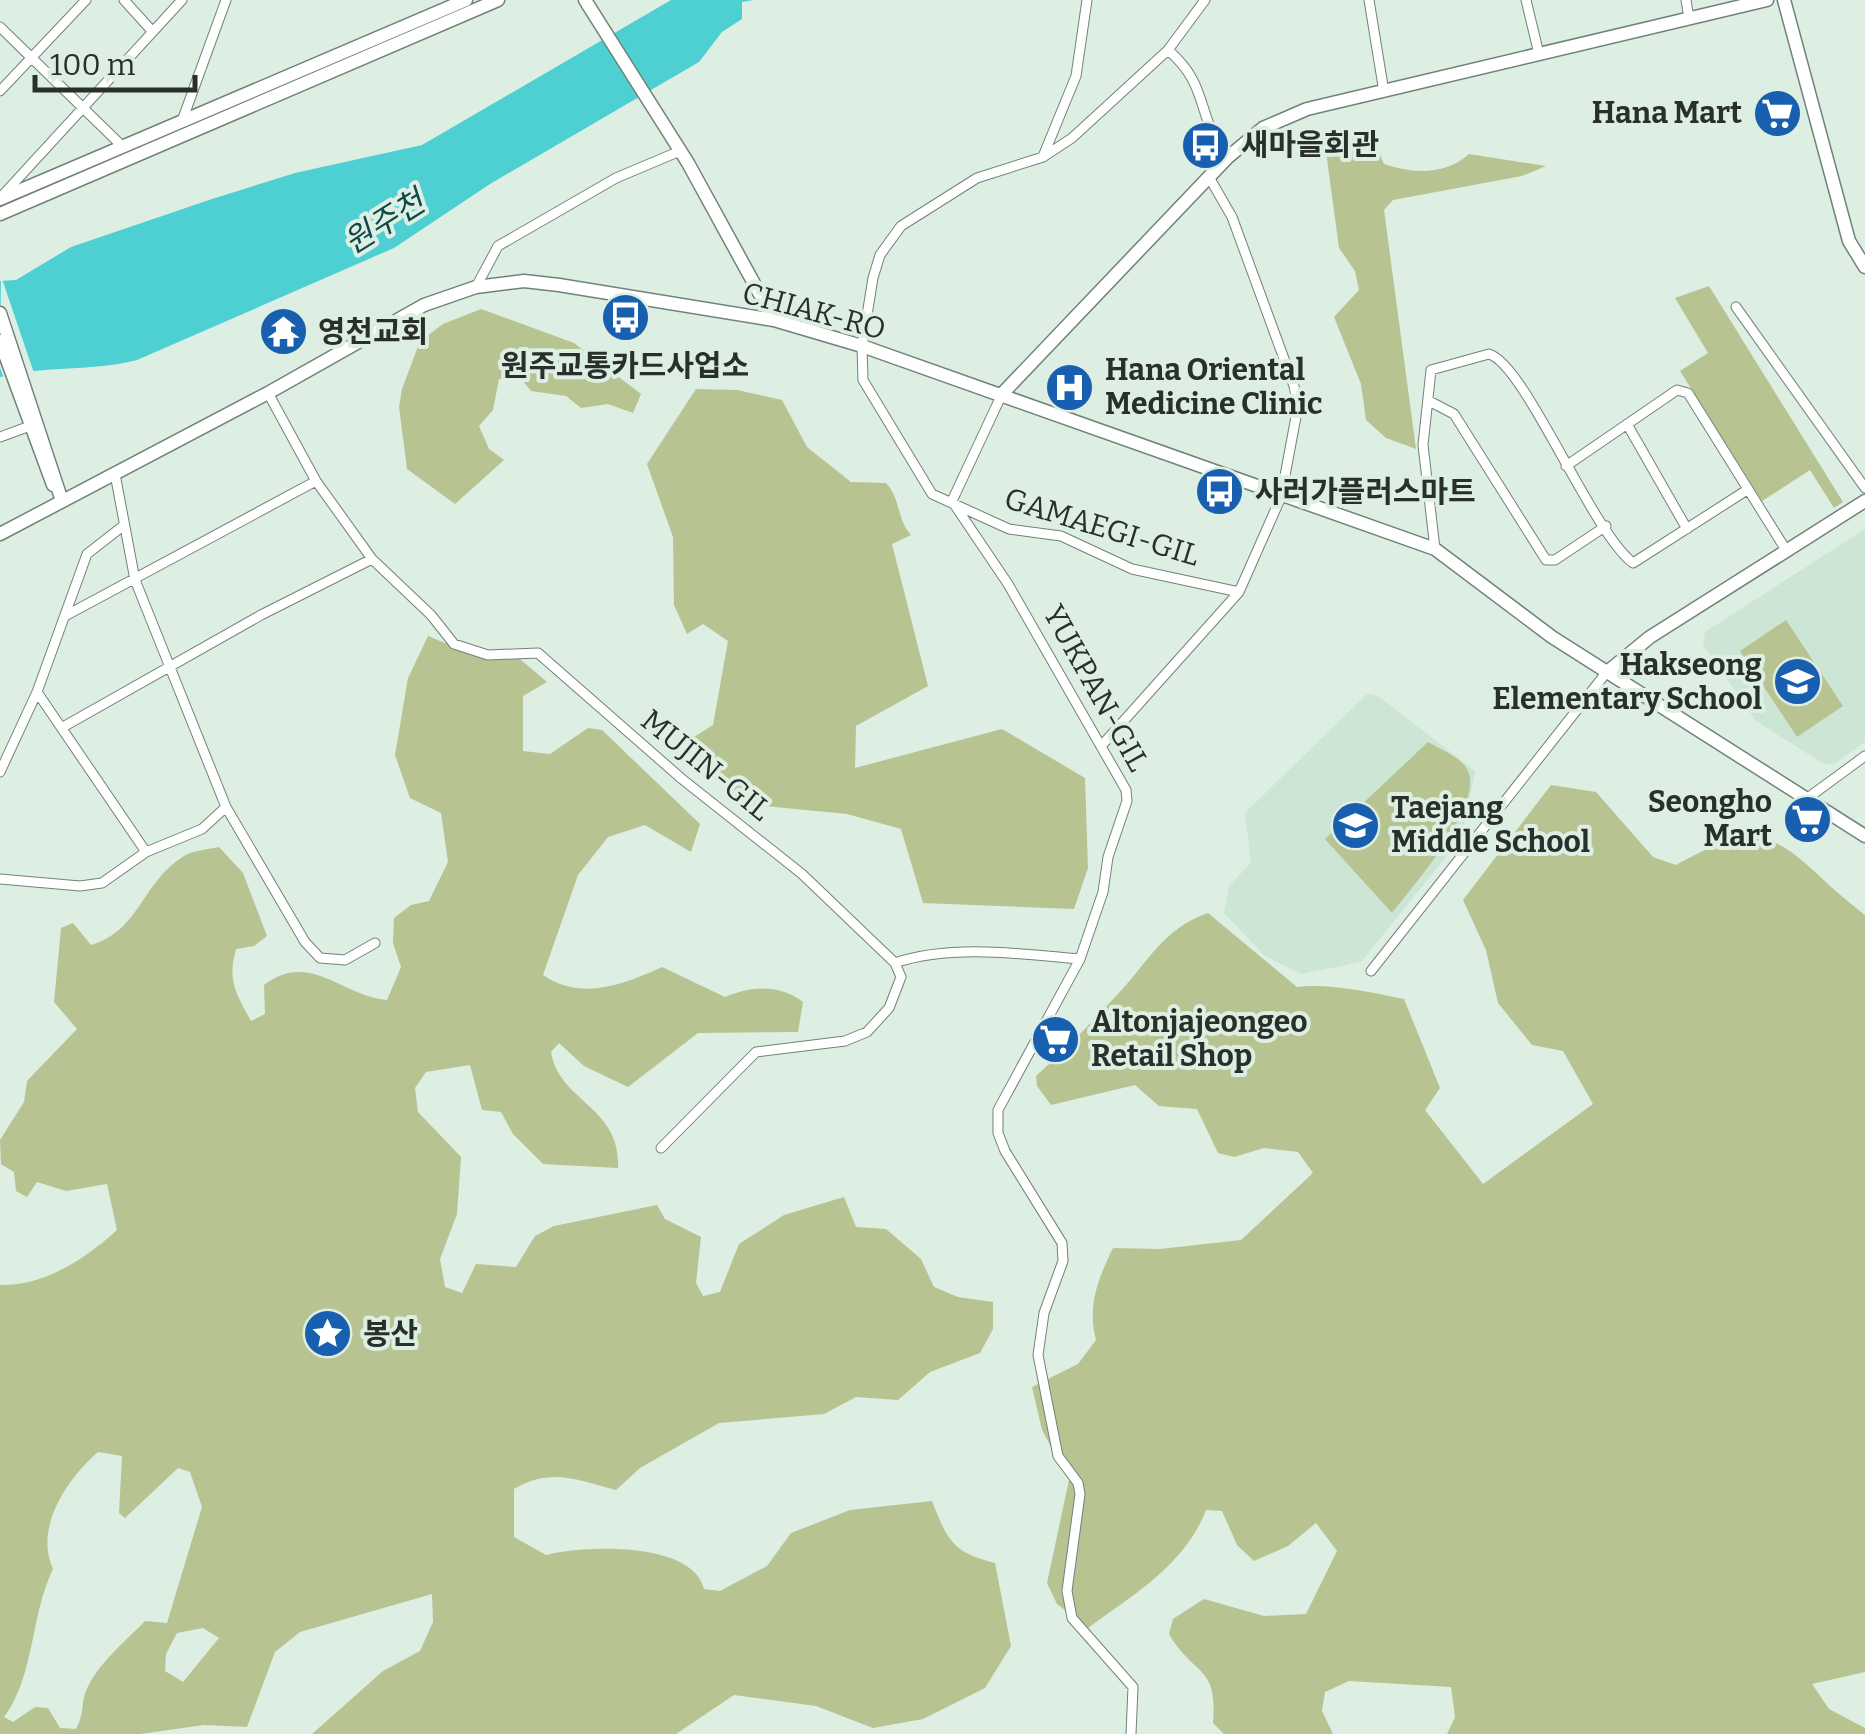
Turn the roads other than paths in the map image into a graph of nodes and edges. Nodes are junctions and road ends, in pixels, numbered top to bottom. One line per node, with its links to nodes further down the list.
1 (124, 0): 17 (street)
2 (182, 0): 17 (street)
3 (226, 0): 24 (street)
4 (466, 0): 24 (street)
5 (498, 0): 31 (street)
6 (584, 0): 26 (street)
7 (1087, 0): 27 (street)
8 (1205, 0): 18 (street)
9 (1369, 0): 22 (street)
10 (1526, 0): 19 (street)
11 (1686, 0): 15 (street)
12 (1768, 0): 15 (street)
13 (1784, 0): 32 (street)
14 (80, 2): 20 (street)
15 (1689, 18): 19 (street)
16 (0, 26): 20 (street)
17 (152, 31): 23 (street)
18 (1168, 50): 27 (street); 28 (street)
19 (1539, 54): 22 (street)
20 (33, 58): 21 (street); 23 (street)
21 (0, 92)
22 (1384, 92): 28 (street)
23 (81, 105): 25 (street); 30 (street)
24 (182, 121): 25 (street)
25 (122, 146): 30 (street)
26 (680, 151): 33 (street); 36 (street)
27 (1043, 157): 38 (street)
28 (1226, 158): 29 (street)
29 (1210, 177): 40 (street); 50 (street)
30 (0, 198)
31 (0, 217)
32 (1865, 266)
33 (476, 287): 36 (street, CHIAK-RO); 39 (street, CHIAK-RO)
34 (1736, 307): 48 (street)
35 (0, 313): 42 (street)
36 (774, 320): 38 (street, CHIAK-RO)
37 (0, 341): 42 (street)
38 (862, 346): 40 (street, CHIAK-RO); 51 (street)
39 (268, 393): 46 (street, CHIAK-RO); 47 (street, MUJIN-GIL)
40 (1002, 394): 50 (street, CHIAK-RO); 51 (street)
41 (1429, 402): 45 (street); 55 (street); 58 (street)
42 (34, 424): 44 (street); 52 (street)
43 (1626, 424): 45 (street); 49 (street); 56 (street)
44 (0, 437)
45 (1566, 466): 55 (street)
46 (115, 474): 52 (street, CHIAK-RO); 54 (street)
47 (316, 481): 60 (street, MUJIN-GIL); 61 (street)
48 (1865, 488)
49 (1747, 490): 56 (street); 59 (street)
50 (1281, 497): 58 (street, CHIAK-RO); 62 (street)
51 (952, 500): 62 (street, GAMAEGI-GIL); 68 (street, YUKPAN-GIL)
52 (62, 501): 57 (street, CHIAK-RO)
53 (1865, 502): 59 (street)
54 (124, 526): 61 (street); 63 (street)
55 (1606, 526): 56 (street)
56 (1688, 529)
57 (0, 534)
58 (1435, 549): 65 (street, CHIAK-RO)
59 (1786, 550): 65 (street)
60 (372, 558): 64 (street); 78 (street, MUJIN-GIL)
61 (135, 580): 63 (street); 64 (street)
62 (1239, 592): 68 (street)
63 (64, 616): 66 (street)
64 (172, 668): 67 (street); 72 (street)
65 (1606, 673): 71 (street, CHIAK-RO); 79 (street)
66 (37, 692): 67 (street); 70 (street)
67 (63, 727): 74 (street)
68 (1103, 744): 77 (street, YUKPAN-GIL)
69 (1865, 756): 71 (street)
70 (0, 772)
71 (1805, 800): 73 (street, CHIAK-RO)
72 (226, 807): 74 (street); 76 (street)
73 (1865, 836)
74 (146, 852): 75 (street)
75 (0, 880)
76 (375, 943)
77 (1080, 959): 78 (street); 81 (street, YUKPAN-GIL)
78 (895, 963): 80 (street)
79 (1372, 971)
80 (661, 1148)
81 (1131, 1734)

